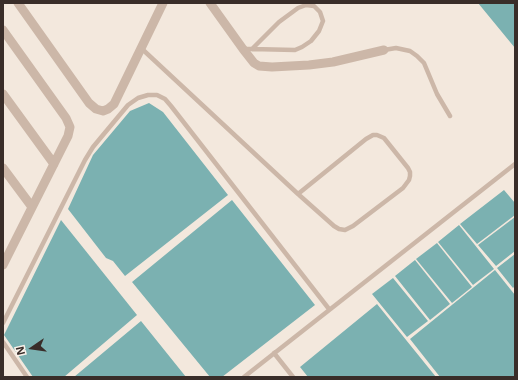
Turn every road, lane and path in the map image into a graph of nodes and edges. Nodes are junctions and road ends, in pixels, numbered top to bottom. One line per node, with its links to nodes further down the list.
1 (18, 3): 5 (street)
2 (163, 3): 5 (street)
3 (210, 3): 6 (street)
4 (3, 30): 10 (street)
5 (140, 48): 13 (lane)
6 (247, 49): 6 (lane); 7 (street)
7 (384, 50): 9 (lane)
8 (3, 94): 10 (street)
9 (450, 116)
10 (54, 164): 14 (street)
11 (515, 164): 17 (lane)
12 (3, 168): 14 (street)
13 (298, 194): 13 (lane)
14 (32, 207): 15 (street)
15 (6, 251): 16 (street)
16 (3, 265)
17 (329, 309): 18 (lane); 20 (lane)
18 (3, 323)
19 (3, 342): 21 (lane)
20 (274, 353): 22 (lane); 23 (lane)
21 (27, 377)
22 (244, 377)
23 (293, 377)

